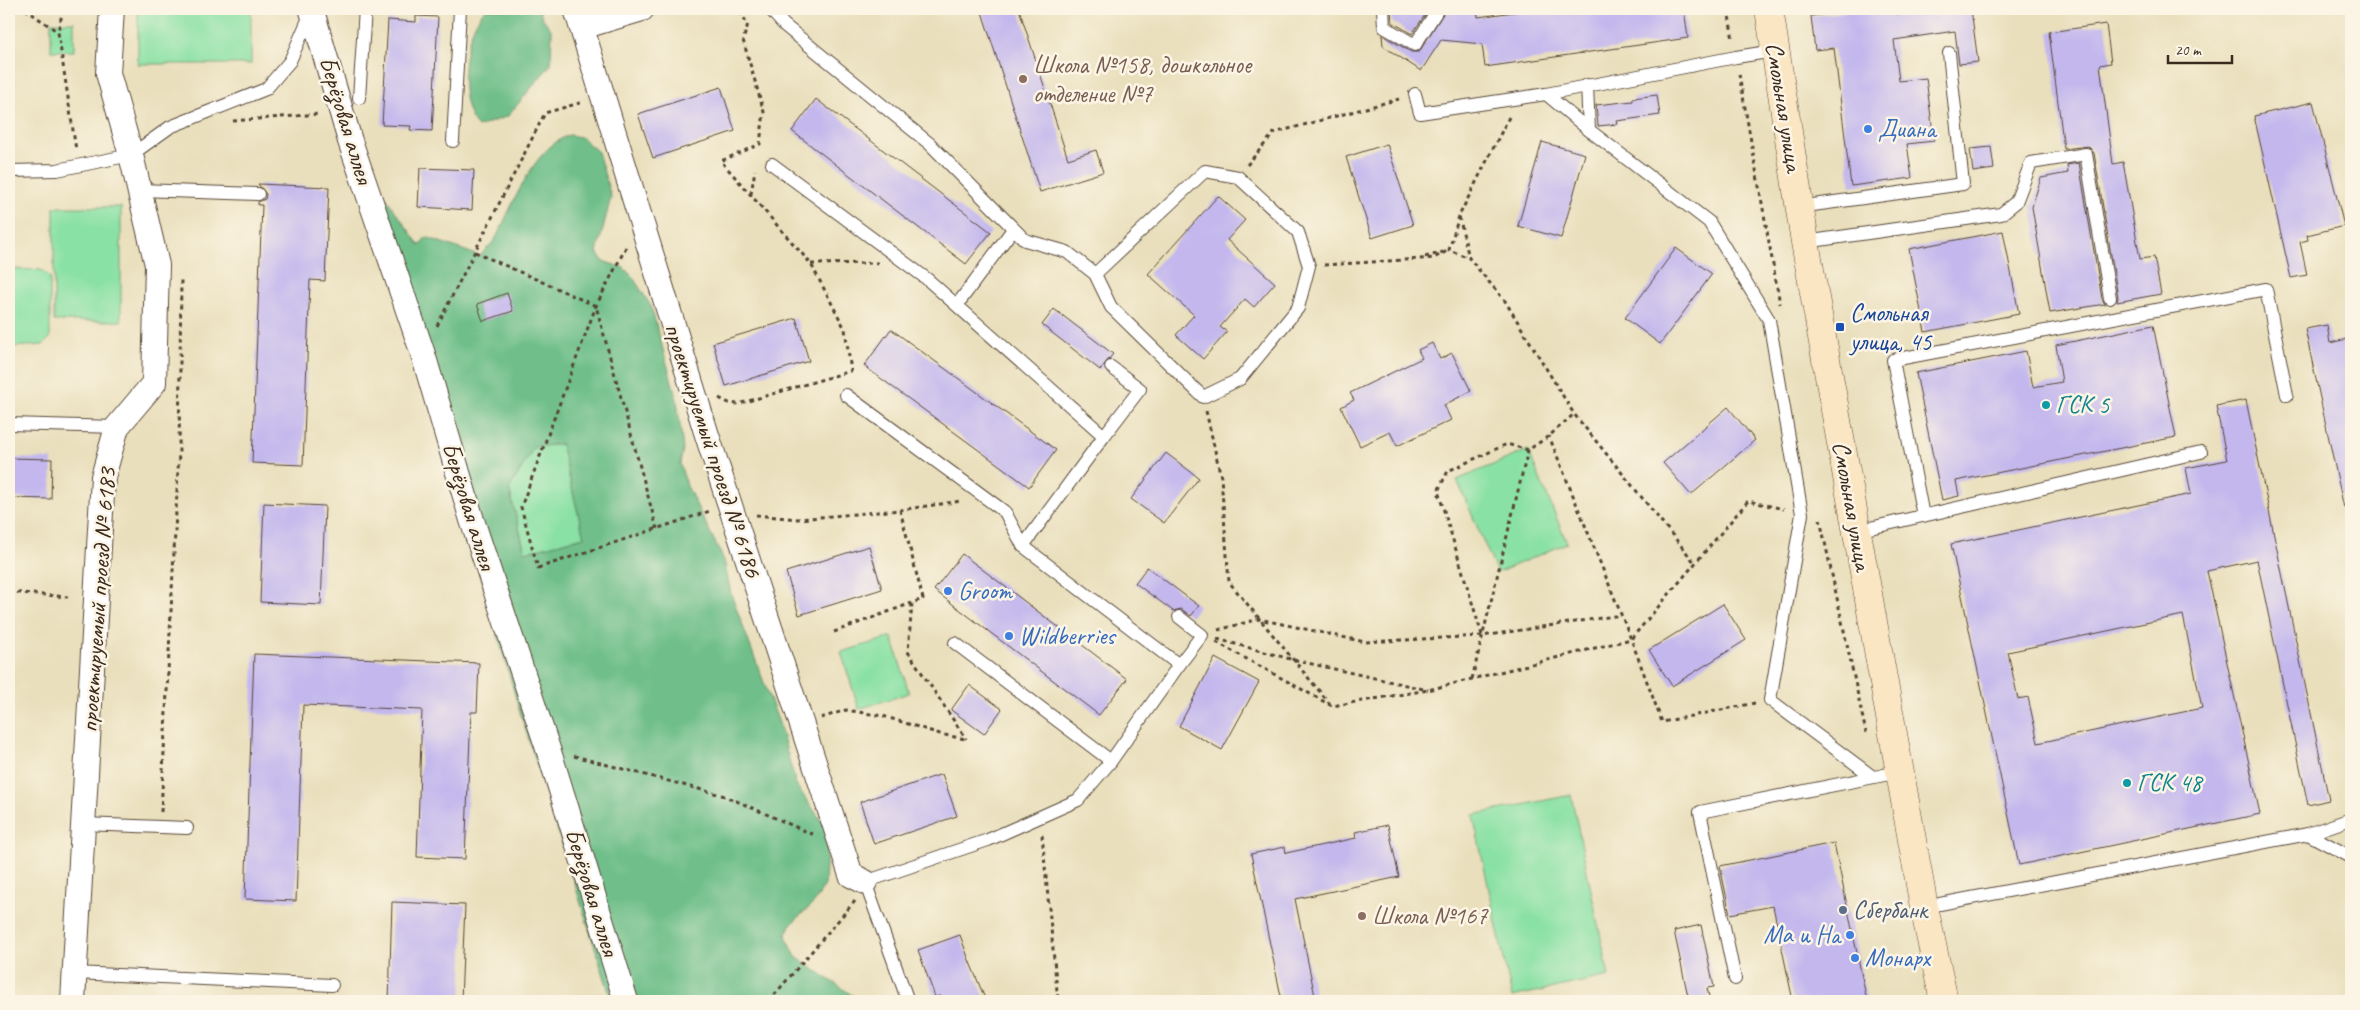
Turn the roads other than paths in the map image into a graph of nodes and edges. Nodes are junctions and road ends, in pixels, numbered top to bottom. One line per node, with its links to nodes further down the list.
1 (112, 9): 19 (street, проектируемый проезд № 6183)
2 (365, 9): 16 (lane)
3 (460, 9): 18 (lane)
4 (642, 9): 10 (street)
5 (770, 9): 25 (lane)
6 (1382, 9): 7 (lane)
7 (1438, 9)
8 (1769, 9): 11 (street, Смольная улица)
9 (312, 10): 16 (street, Берёзовая аллея); 19 (lane)
10 (579, 18): 51 (street, проектируемый проезд № 6186)
11 (1774, 51): 13 (lane); 24 (street, Смольная улица)
12 (1949, 53): 24 (lane)
13 (1587, 85): 15 (lane); 17 (lane)
14 (1415, 94): 15 (lane)
15 (1546, 94): 17 (lane)
16 (350, 105): 57 (street, Берёзовая аллея)
17 (1589, 130): 45 (lane)
18 (454, 140)
19 (131, 155): 21 (lane); 22 (street, проектируемый проезд № 6183)
20 (772, 164): 29 (lane)
21 (9, 171)
22 (139, 190): 23 (lane); 34 (street, проектируемый проезд № 6183)
23 (258, 194)
24 (1799, 207): 26 (street, Смольная улица)
25 (1013, 229): 27 (lane); 29 (lane)
26 (1805, 242): 28 (lane); 38 (street, Смольная улица)
27 (1095, 274): 27 (lane)
28 (2110, 298)
29 (957, 305): 35 (lane)
30 (1111, 367): 35 (lane)
31 (846, 394): 39 (lane)
32 (2287, 395): 37 (lane)
33 (9, 424): 34 (lane)
34 (118, 427): 47 (street, проектируемый проезд № 6183)
35 (1104, 436): 39 (lane)
36 (2201, 452): 37 (lane)
37 (1923, 516): 38 (lane)
38 (1857, 531): 44 (street, Смольная улица)
39 (1023, 546): 42 (lane)
40 (1180, 617): 42 (lane)
41 (955, 644): 43 (lane)
42 (1179, 666): 43 (lane)
43 (1111, 761): 51 (lane)
44 (1899, 772): 45 (lane); 52 (street, Смольная улица)
45 (1873, 777): 54 (lane)
46 (2351, 819): 49 (lane)
47 (83, 824): 48 (lane); 53 (street, проектируемый проезд № 6183)
48 (187, 828)
49 (2308, 834): 50 (lane); 52 (lane)
50 (2351, 857)
51 (858, 878): 58 (lane)
52 (1924, 907): 59 (street, Смольная улица)
53 (75, 973): 55 (lane); 56 (street, проектируемый проезд № 6183)
54 (1735, 980)
55 (332, 985)
56 (73, 1001)
57 (626, 1001)
58 (908, 1001)
59 (1944, 1001)

